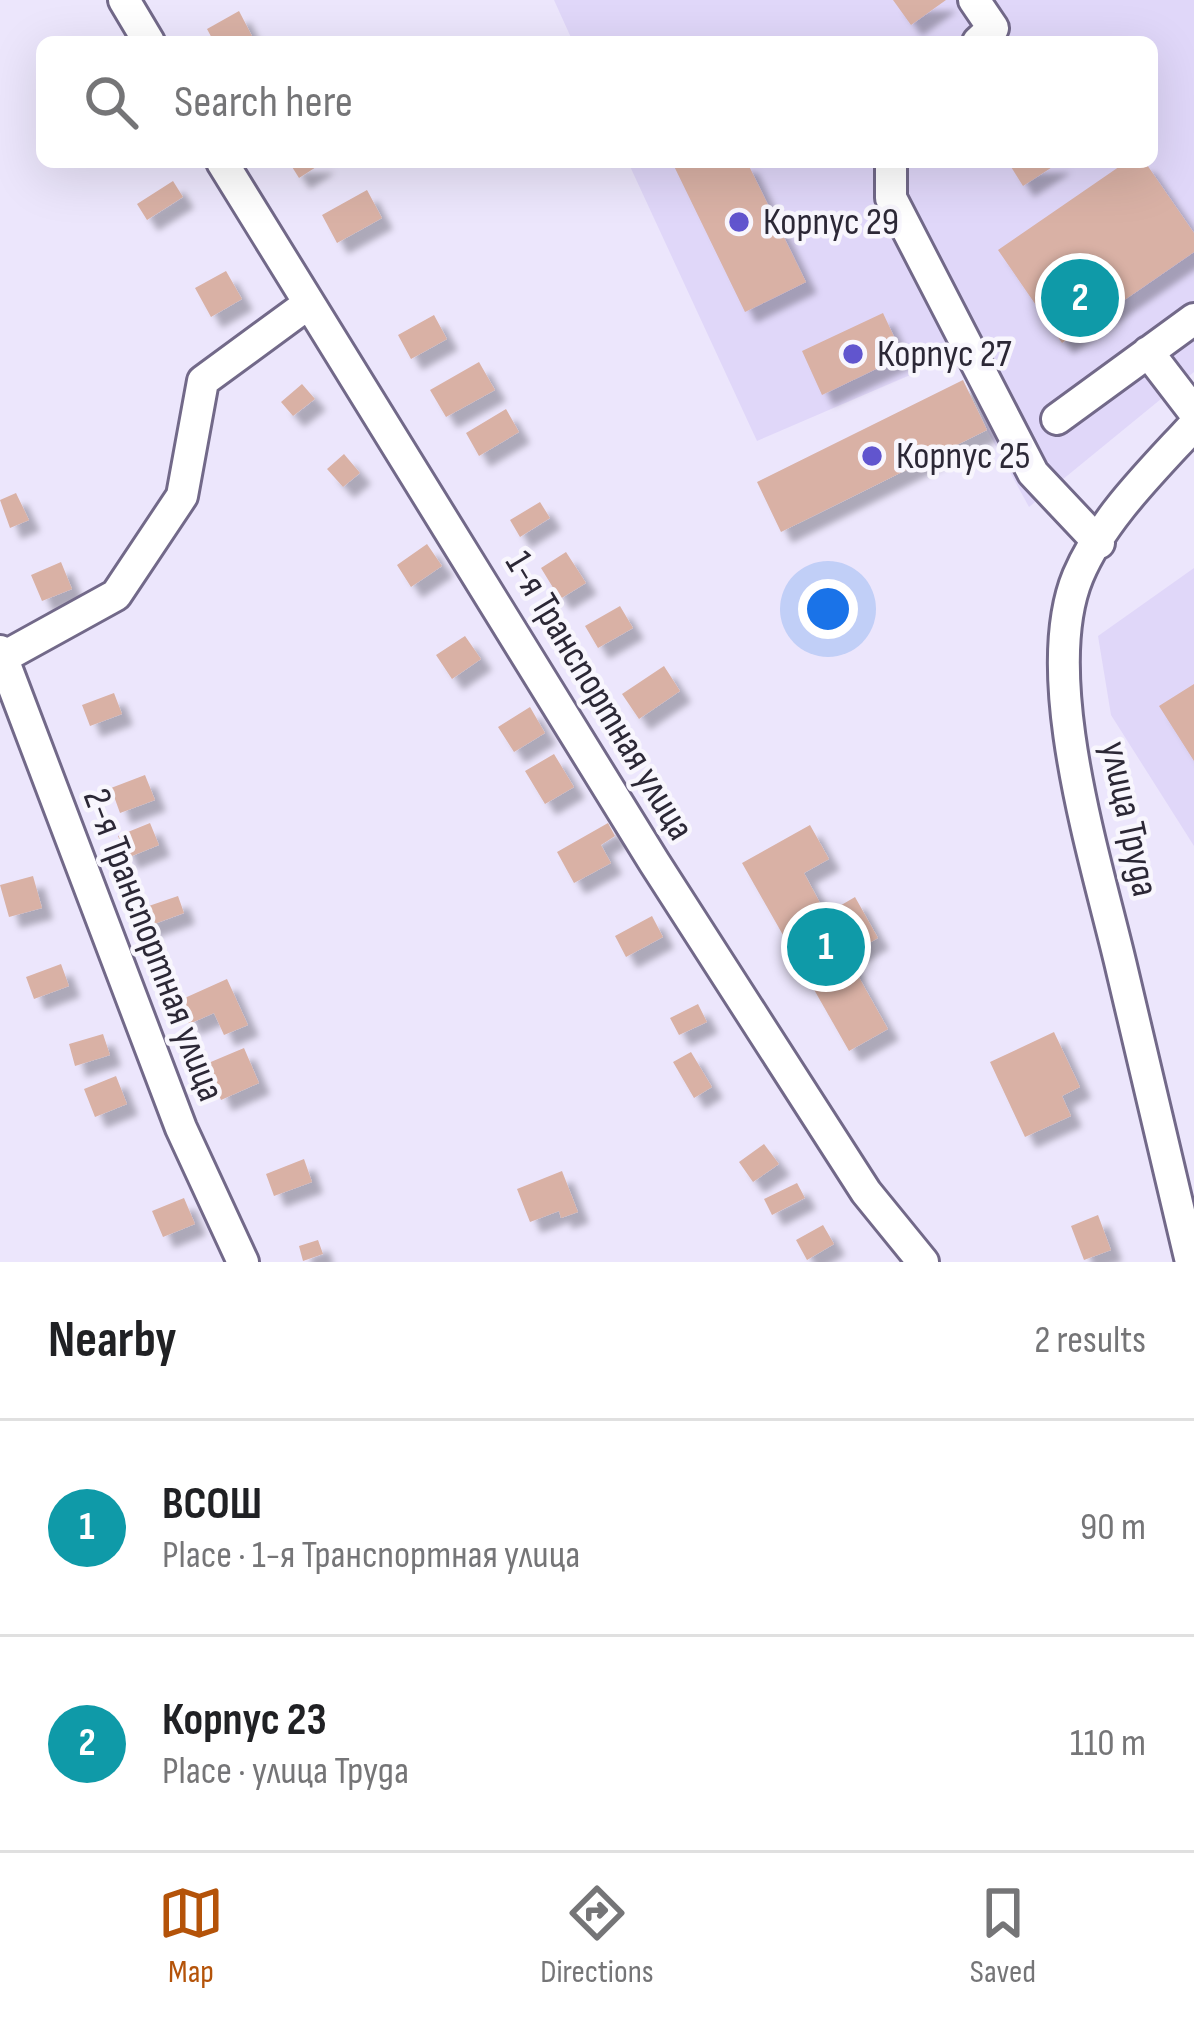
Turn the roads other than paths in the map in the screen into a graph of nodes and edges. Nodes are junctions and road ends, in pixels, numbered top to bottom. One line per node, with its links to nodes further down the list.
1 (124, 0): 2 (street)
2 (145, 36)
3 (226, 168): 5 (street, 1-я Транспортная улица)
4 (890, 168): 11 (street)
5 (308, 304): 12 (street); 14 (street, 1-я Транспортная улица)
6 (1194, 319): 7 (street)
7 (1148, 352): 8 (street); 9 (street)
8 (1194, 412)
9 (1057, 419)
10 (1194, 425): 11 (street, улица Труда)
11 (1099, 543): 15 (street, улица Труда)
12 (1, 656): 13 (street, 2-я Транспортная улица)
13 (243, 1262)
14 (923, 1262)
15 (1191, 1262)

